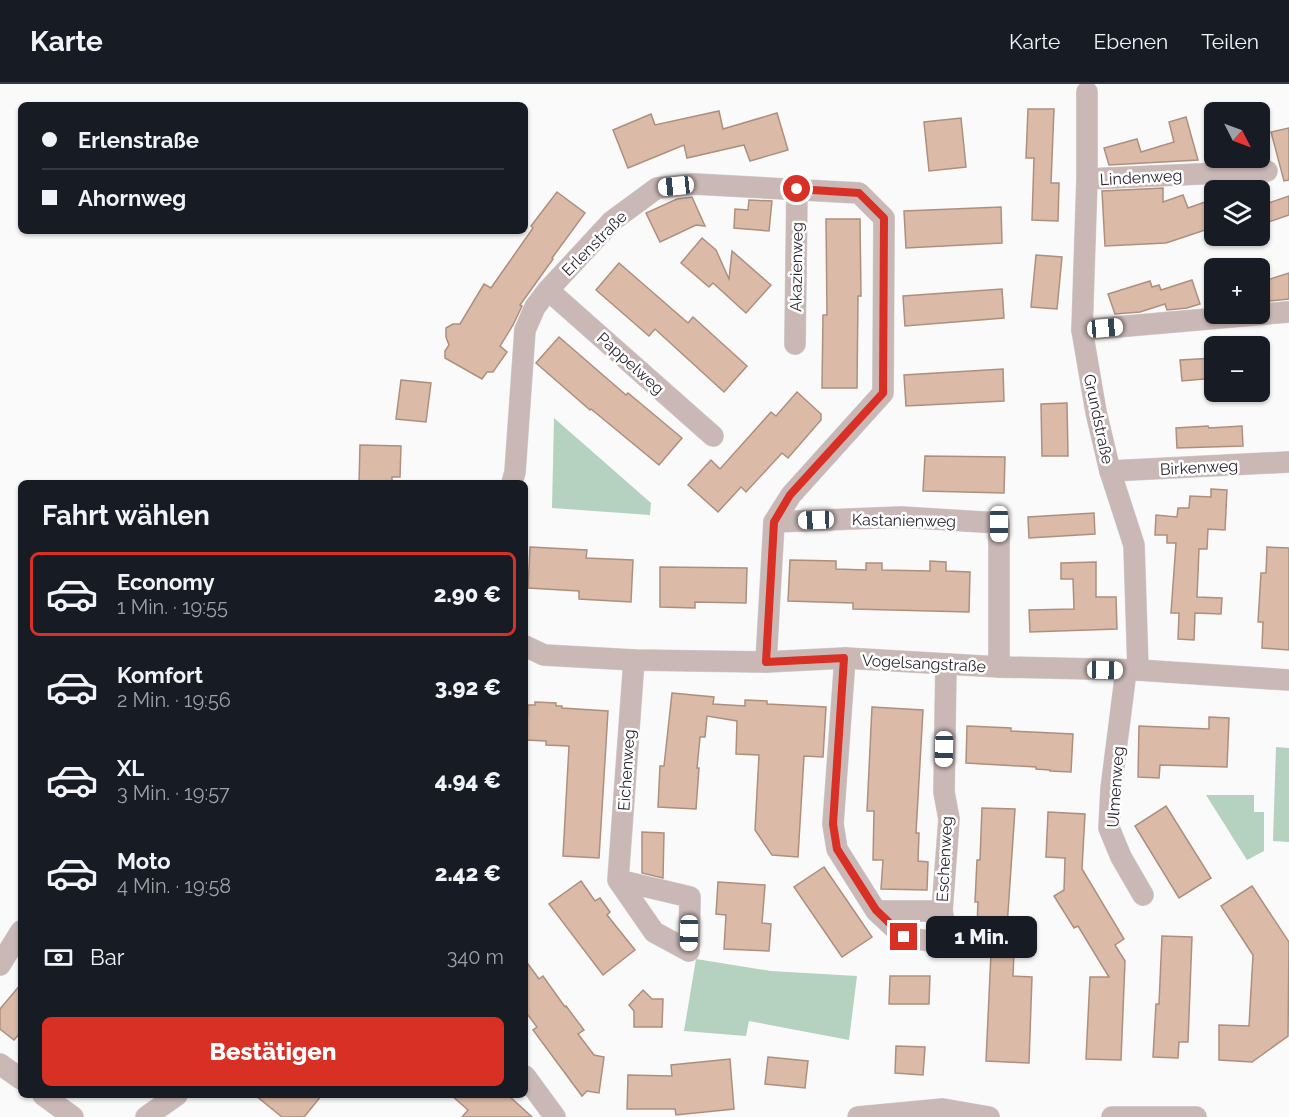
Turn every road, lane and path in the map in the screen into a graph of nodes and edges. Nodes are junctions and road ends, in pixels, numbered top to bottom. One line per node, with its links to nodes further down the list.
1 (1087, 92): 3 (street, Grundstraße)
2 (1267, 171): 3 (street, Lindenweg)
3 (1087, 179): 7 (street, Grundstraße)
4 (797, 189): 5 (street, Erlenstraße); 8 (street, Akazienweg); 13 (street, Erlenstraße)
5 (548, 290): 9 (street, Pappelweg); 12 (street, Erlenstraße)
6 (1288, 312): 7 (street)
7 (1082, 330): 11 (street, Grundstraße)
8 (795, 344)
9 (713, 436)
10 (1288, 462): 11 (street, Birkenweg)
11 (1110, 471): 20 (street, Grundstraße)
12 (513, 480)
13 (774, 522): 17 (street, Erlenstraße); 19 (street, Kastanienweg)
14 (528, 647): 16 (street, Vogelsangstraße)
15 (844, 658): 17 (street, Vogelsangstraße); 18 (street, Vogelsangstraße); 24 (street)
16 (634, 660): 17 (street, Vogelsangstraße); 22 (street, Eichenweg)
17 (766, 662)
18 (946, 664): 19 (street, Vogelsangstraße); 25 (street, Eschenweg)
19 (999, 667): 20 (street, Vogelsangstraße)
20 (1132, 670): 21 (street, Vogelsangstraße); 23 (street, Ulmenweg)
21 (1289, 680)
22 (618, 880)
23 (1143, 895)
24 (876, 910): 25 (street); 25 (street, Eschenweg)
25 (942, 911)
26 (18, 936): 27 (street)
27 (0, 964)
28 (0, 1064): 29 (street)
29 (18, 1077)
30 (528, 1080): 35 (street)
31 (47, 1098): 33 (street)
32 (173, 1098): 34 (street)
33 (74, 1117)
34 (146, 1117)
35 (555, 1117)
36 (858, 1117): 37 (street)
37 (989, 1117)
38 (1112, 1117): 39 (street)
39 (1196, 1117)

